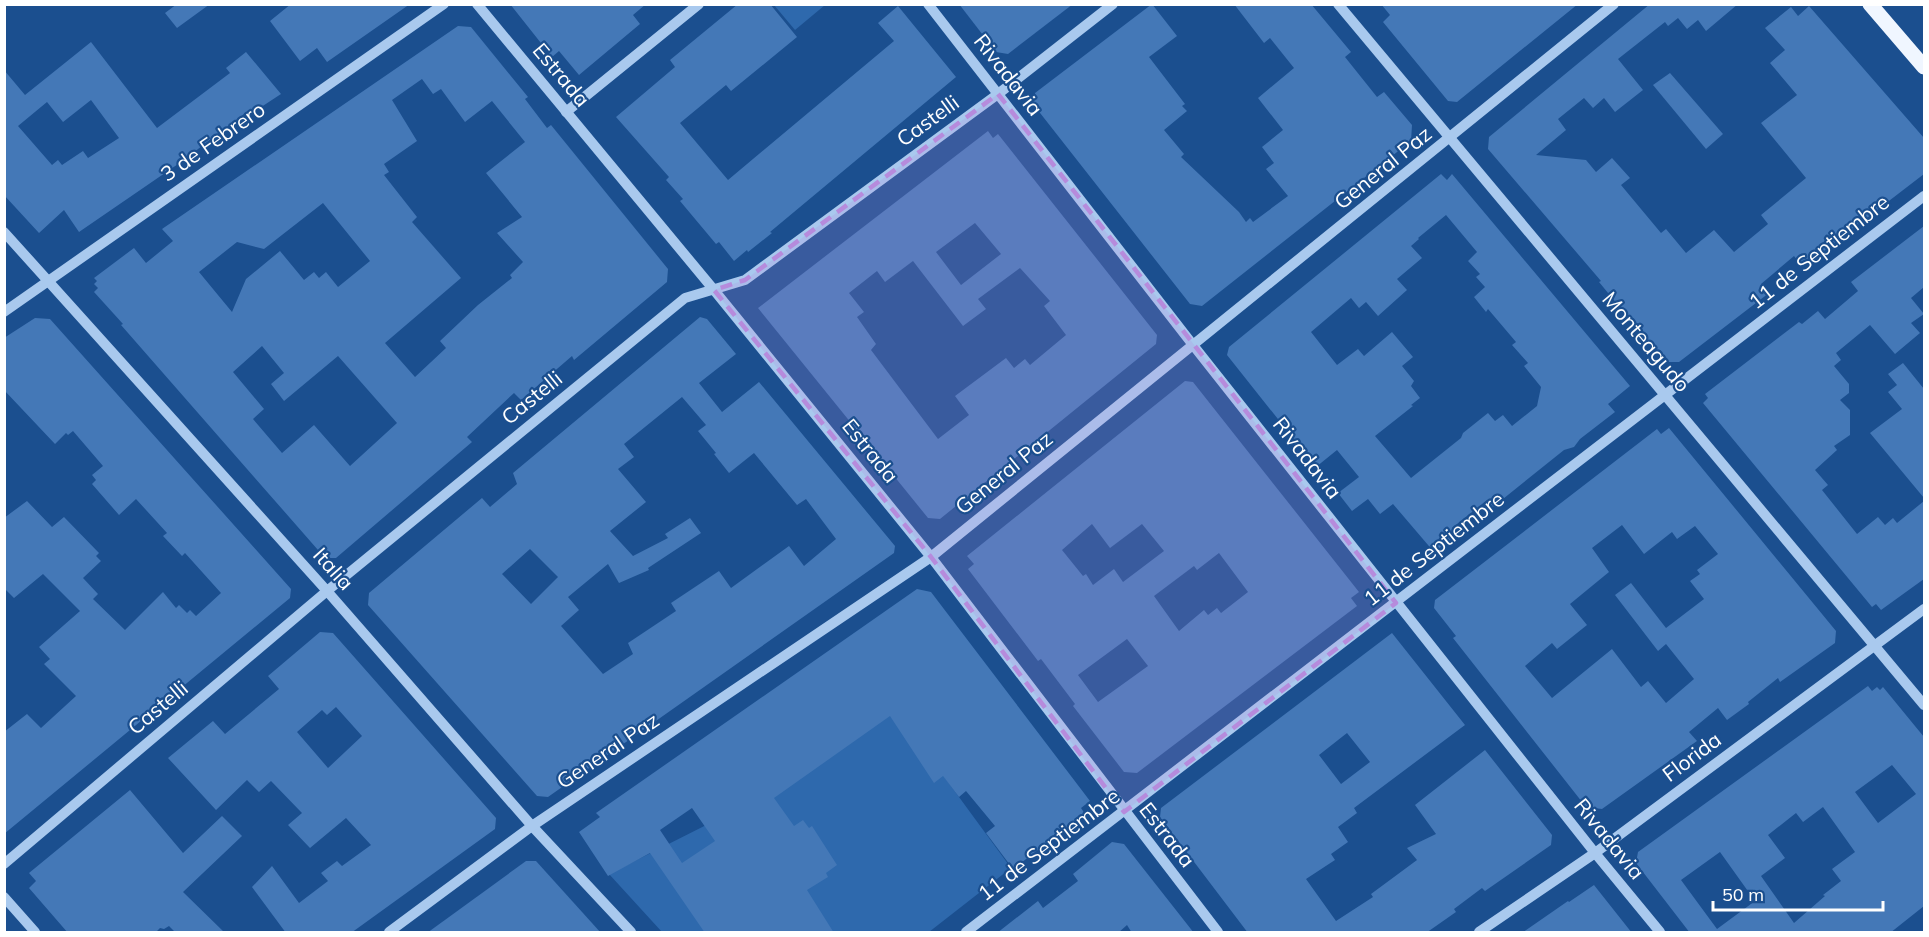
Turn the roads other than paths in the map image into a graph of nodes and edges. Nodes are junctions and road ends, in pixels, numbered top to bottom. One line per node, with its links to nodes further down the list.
1 (444, 4): 15 (street, 3 de Febrero)
2 (477, 4): 11 (street, Estrada)
3 (699, 4): 11 (street)
4 (928, 4): 10 (street, Rivadavia)
5 (1113, 4): 10 (street, Castelli)
6 (1338, 4): 12 (street, Monteagudo)
7 (1614, 4): 12 (street, General Paz)
8 (1870, 4): 9 (main road)
9 (1924, 67)
10 (998, 94): 16 (street, Castelli); 18 (street, Rivadavia)
11 (566, 112): 16 (street, Estrada)
12 (1450, 139): 18 (street, General Paz); 19 (street, Monteagudo)
13 (1924, 196): 19 (street, 11 de Septiembre)
14 (4, 232): 15 (street, Italia)
15 (48, 281): 17 (street, 3 de Febrero); 21 (street, Italia)
16 (714, 290): 20 (street, Estrada); 21 (street, Castelli)
17 (4, 312)
18 (1193, 345): 20 (street, General Paz); 22 (street, Rivadavia)
19 (1665, 395): 22 (street, 11 de Septiembre); 24 (street, Monteagudo)
20 (931, 557): 26 (street, Estrada); 27 (street, General Paz)
21 (327, 591): 27 (street, Italia); 29 (street, Castelli)
22 (1396, 603): 26 (street, 11 de Septiembre); 28 (street, Rivadavia)
23 (1924, 609): 24 (street, Florida)
24 (1875, 646): 25 (street, Monteagudo); 28 (street, Florida)
25 (1924, 705)
26 (1124, 812): 34 (street, 11 de Septiembre); 35 (street, Estrada)
27 (532, 826): 32 (street, General Paz); 33 (street, Italia)
28 (1595, 853): 36 (street, Florida); 37 (street, Rivadavia)
29 (4, 864)
30 (4, 897): 31 (street)
31 (35, 933)
32 (389, 933)
33 (631, 933)
34 (966, 933)
35 (1218, 933)
36 (1479, 933)
37 (1660, 933)

